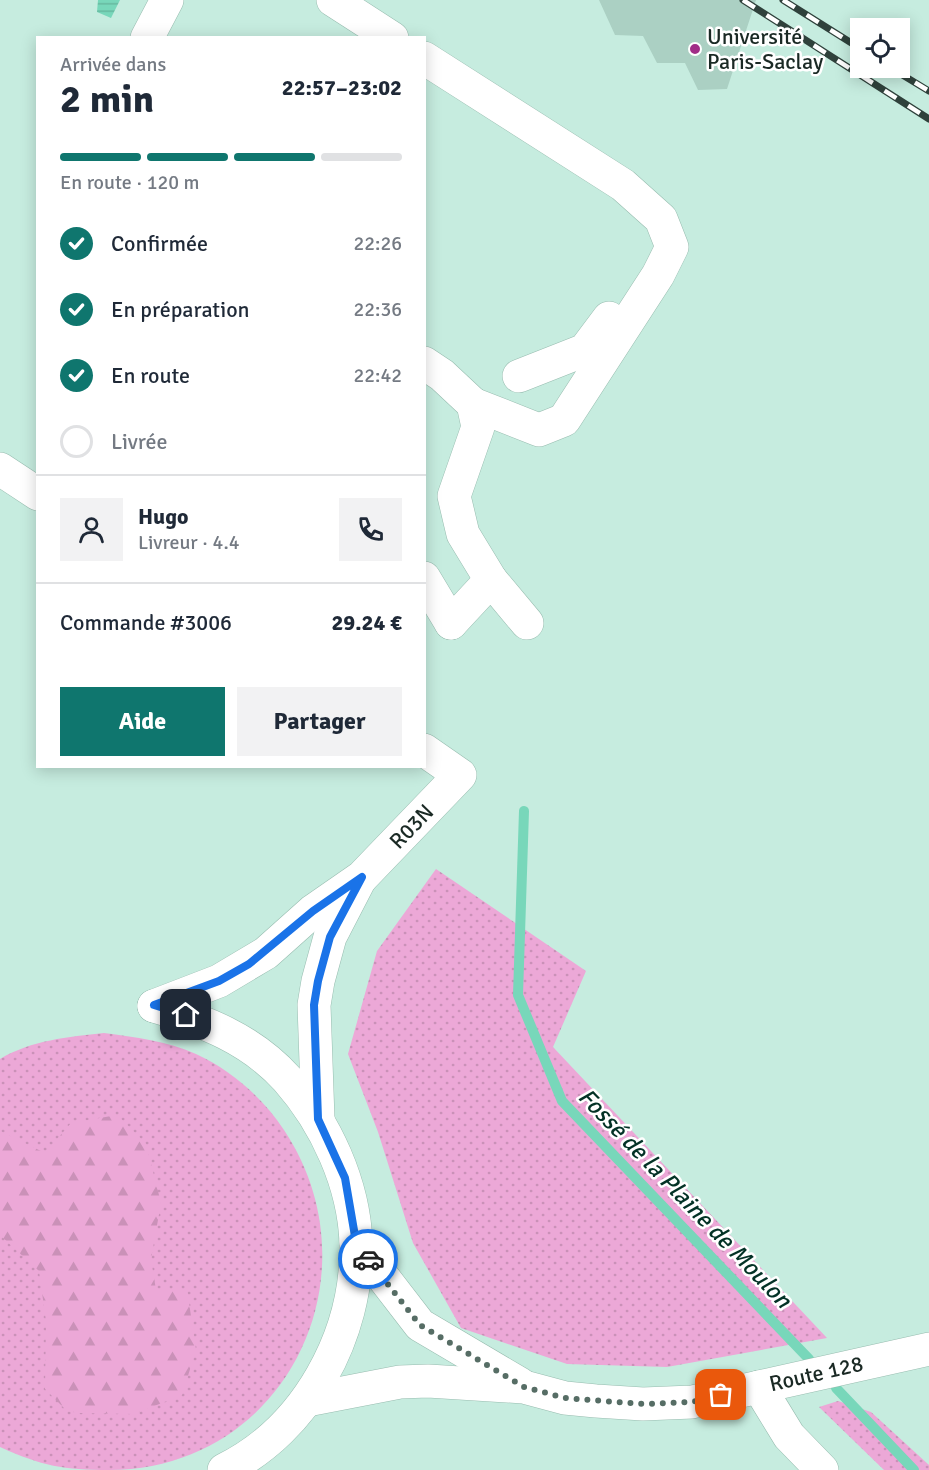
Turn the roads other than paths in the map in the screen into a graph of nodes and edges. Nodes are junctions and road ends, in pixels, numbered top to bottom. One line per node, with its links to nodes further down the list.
1 (167, 0): 3 (main road)
2 (333, 0): 4 (main road)
3 (148, 36)
4 (389, 36)
5 (426, 59): 6 (main road)
6 (640, 304): 8 (main road); 9 (main road)
7 (426, 364): 9 (main road)
8 (519, 376)
9 (473, 404): 12 (main road)
10 (0, 469): 11 (main road)
11 (36, 493)
12 (491, 580): 14 (main road); 15 (main road)
13 (426, 583): 14 (main road)
14 (438, 614)
15 (527, 623)
16 (426, 751): 17 (main road, R03N)
17 (362, 877): 18 (main road); 18 (main road)
18 (318, 1119): 19 (main road)
19 (356, 1242): 21 (main road); 23 (main road)
20 (929, 1349): 22 (main road, Route 128)
21 (524, 1387): 22 (main road, Route 128); 23 (main road)
22 (759, 1387): 25 (main road)
23 (307, 1400): 24 (main road)
24 (232, 1468)
25 (822, 1470)

